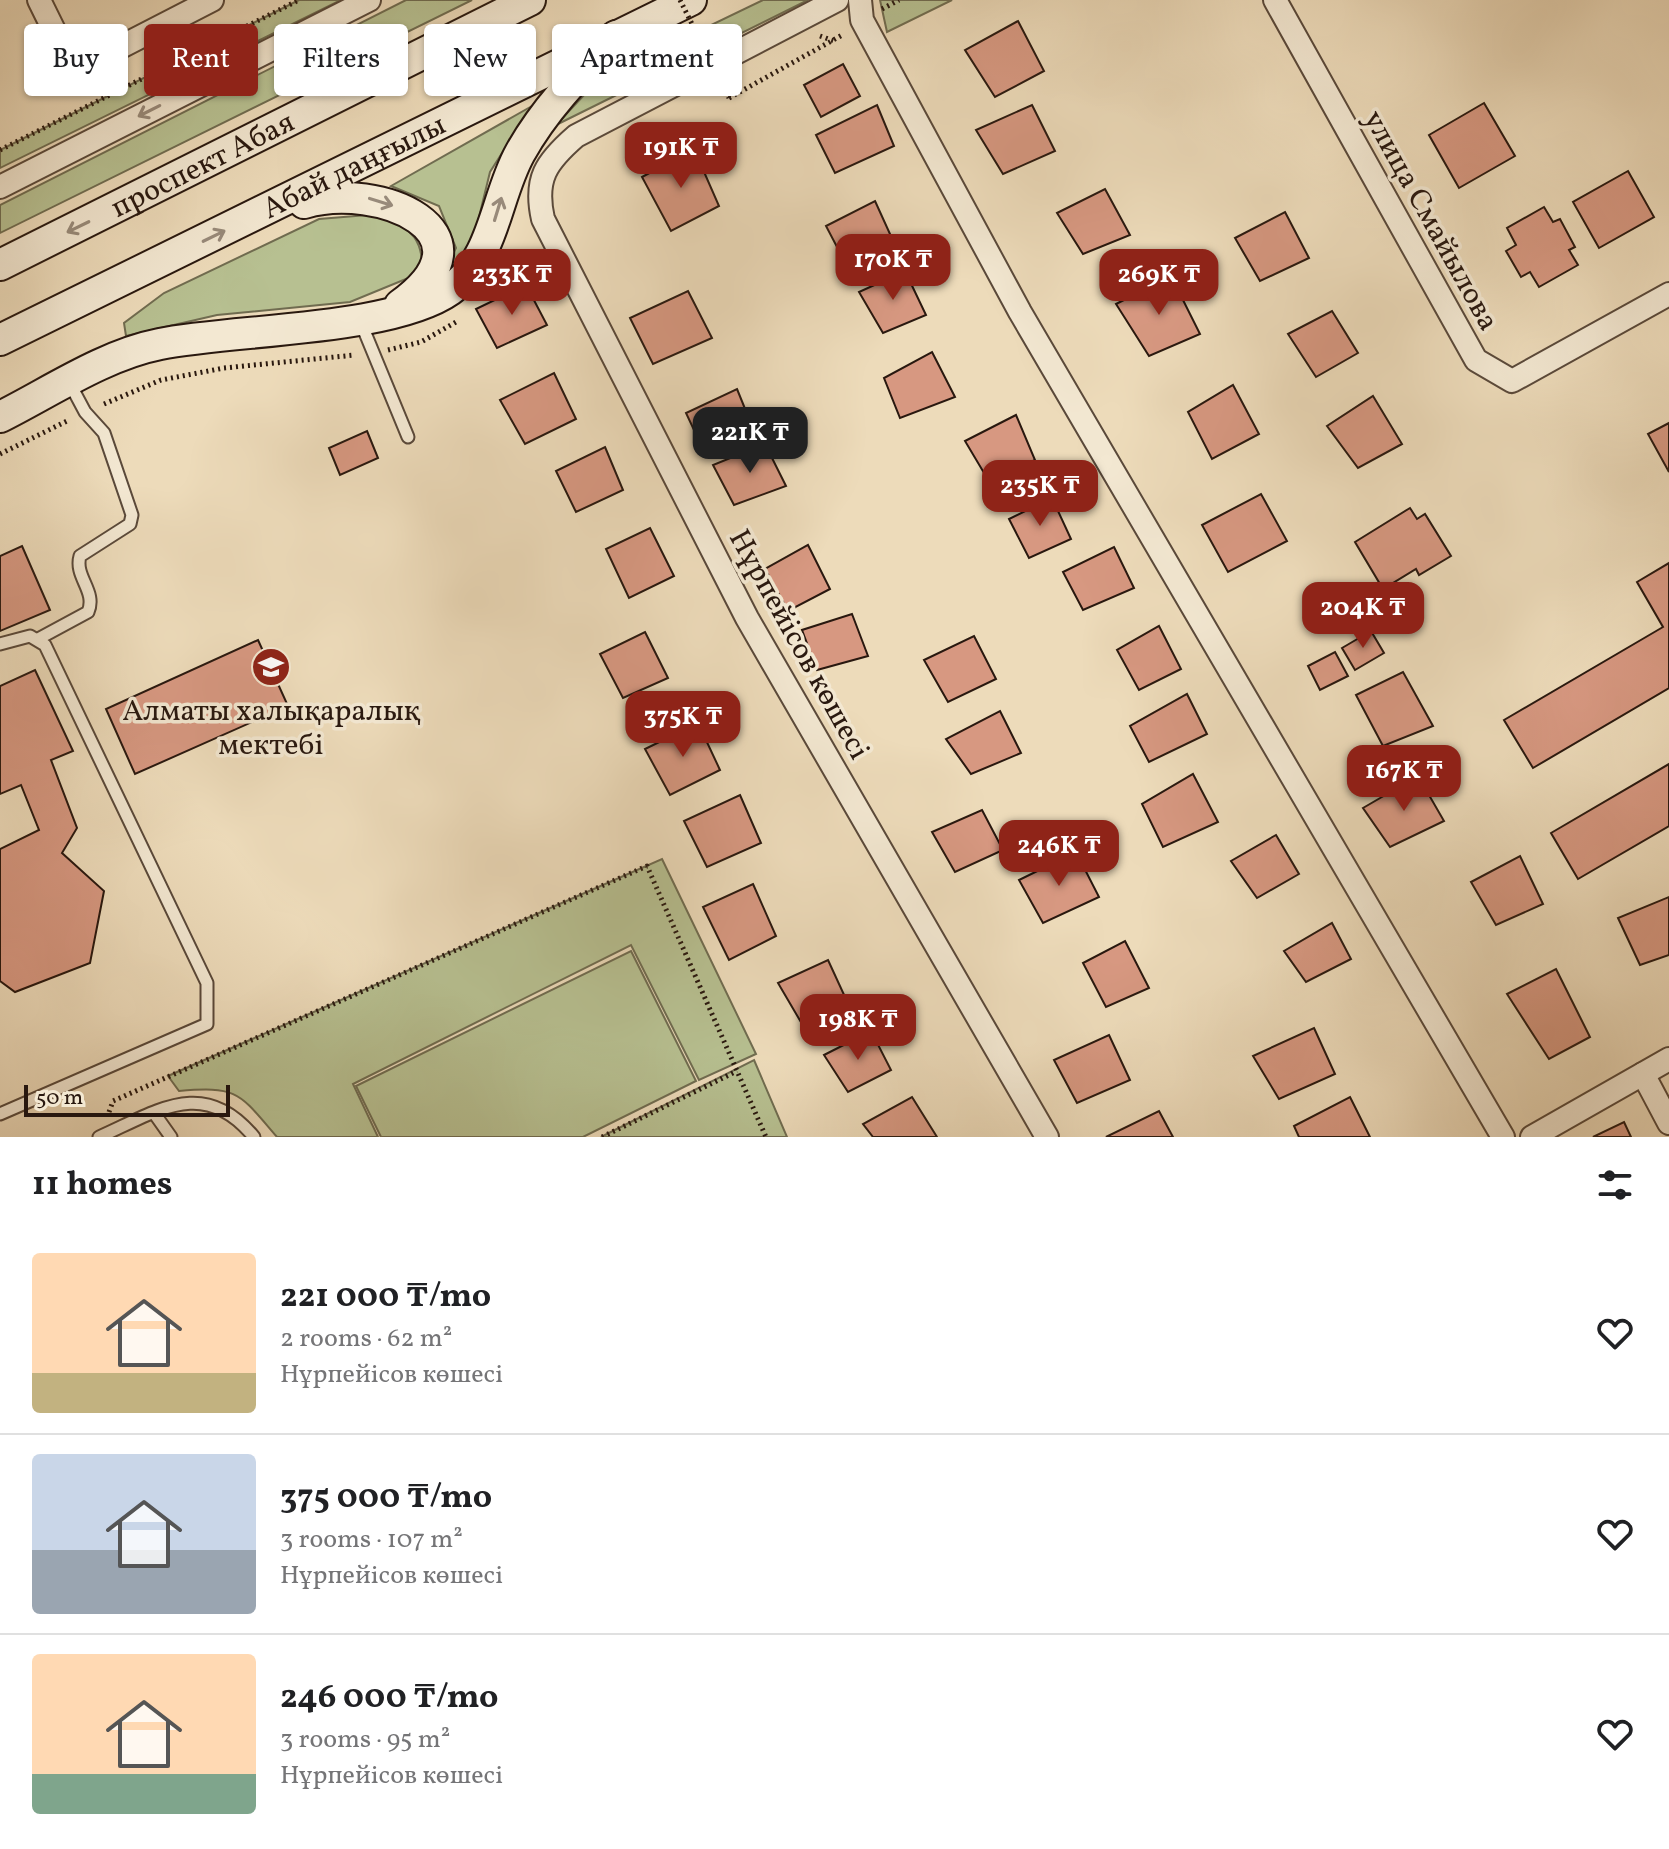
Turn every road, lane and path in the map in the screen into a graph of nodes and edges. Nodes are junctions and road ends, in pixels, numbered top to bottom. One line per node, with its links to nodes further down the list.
1 (39, 0): 2 (street)
2 (212, 0)
3 (299, 0): 15 (path)
4 (369, 0): 16 (street, one-way to 16)
5 (530, 0): 18 (main road, проспект Абая, one-way to 18)
6 (680, 0): 12 (path, bridge)
7 (691, 0): 11 (main road, Абай даңғылы)
8 (837, 0): 40 (street, Нұрпейісов көшесі)
9 (860, 0): 41 (street)
10 (1275, 0): 19 (street, улица Смайылова)
11 (641, 24)
12 (834, 41)
13 (552, 68): 17 (main road, Абай даңғылы)
14 (562, 96): 20 (main road, one-way to 14)
15 (0, 150)
16 (0, 187)
17 (251, 218): 20 (main road, one-way to 20); 22 (main road, Абай даңғылы, one-way to 17)
18 (0, 265)
19 (1669, 294)
20 (389, 313): 21 (main road)
21 (359, 319): 23 (main road); 25 (lane)
22 (0, 340)
23 (69, 382): 24 (main road); 26 (lane)
24 (0, 417)
25 (408, 437)
26 (38, 639): 27 (lane); 32 (lane)
27 (0, 644)
28 (1669, 1059): 30 (street)
29 (737, 1071): 34 (path); 38 (path); 39 (path)
30 (1643, 1074): 33 (street); 42 (street)
31 (154, 1113): 35 (lane); 36 (lane); 37 (lane)
32 (0, 1114)
33 (1669, 1123)
34 (104, 1125)
35 (99, 1137)
36 (171, 1137)
37 (254, 1137)
38 (602, 1137)
39 (766, 1137)
40 (1047, 1137)
41 (1503, 1137)
42 (1532, 1137)

